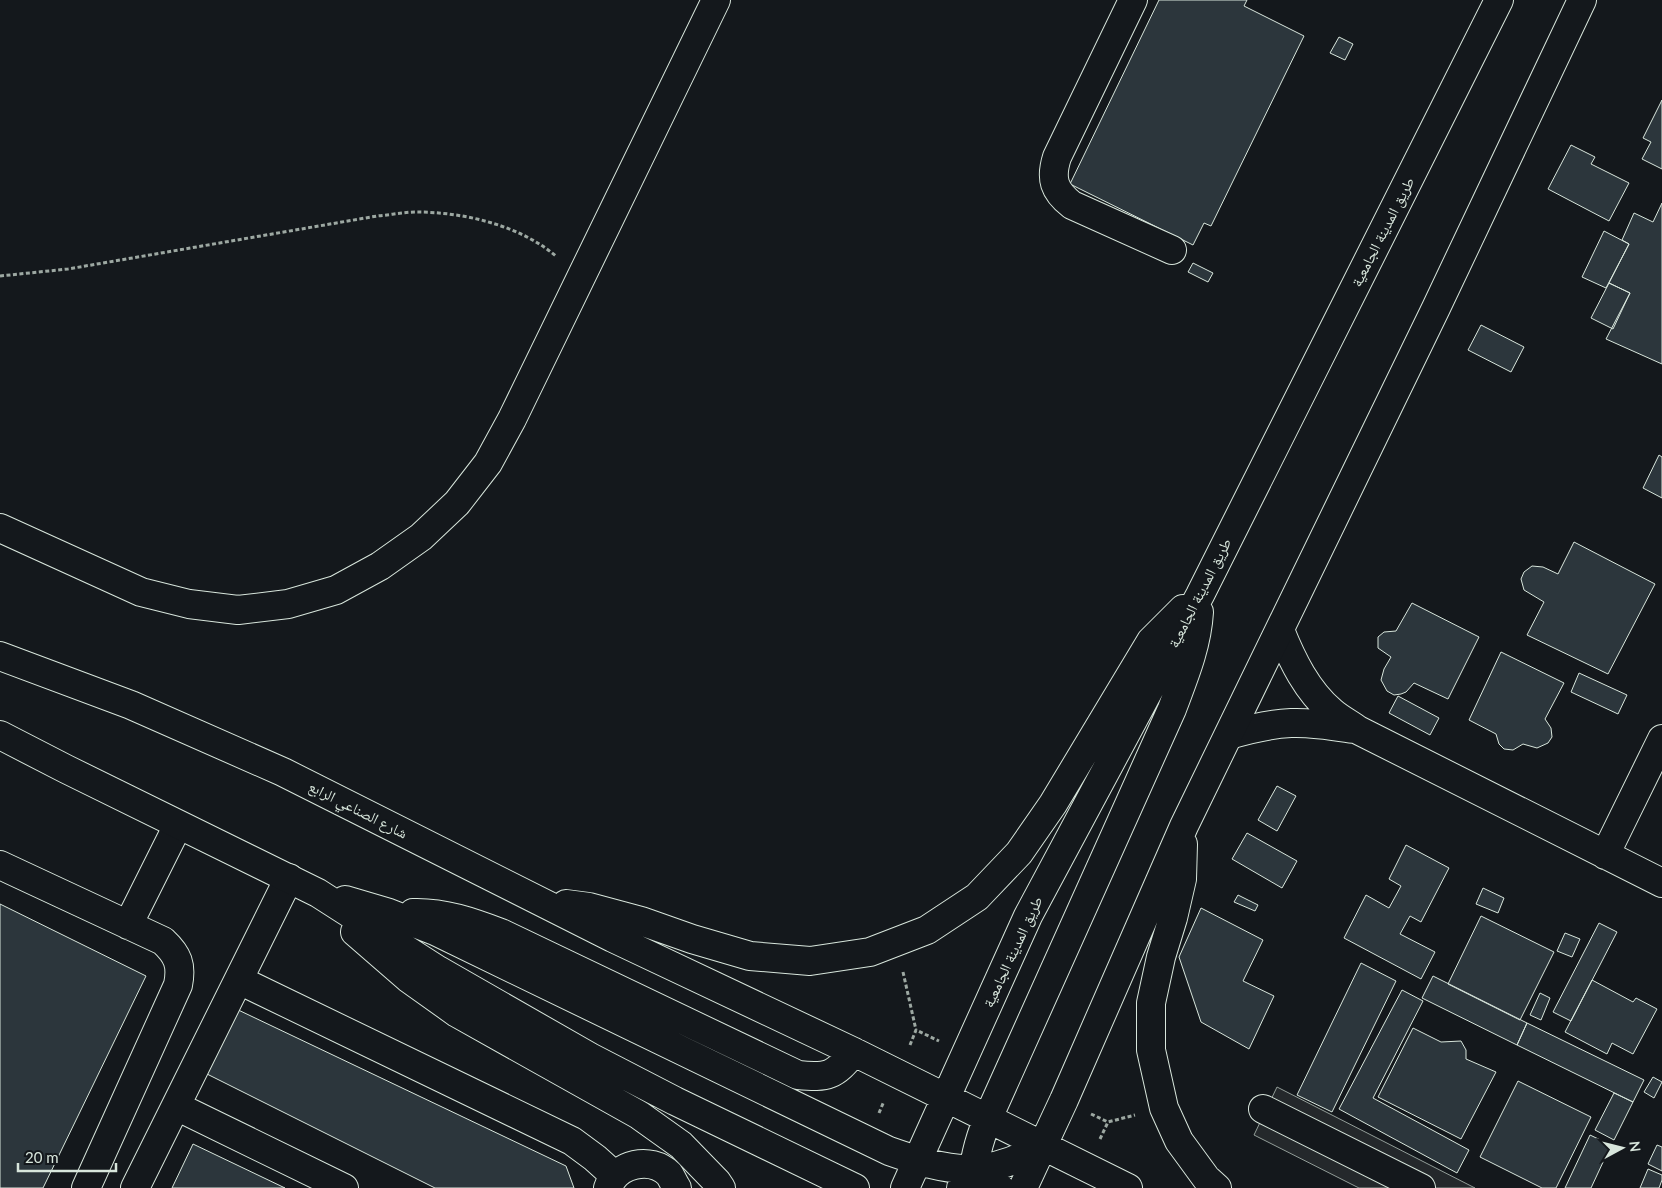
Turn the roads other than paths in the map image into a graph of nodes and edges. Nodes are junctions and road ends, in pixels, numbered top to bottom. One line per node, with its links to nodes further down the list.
1 (716, 0): 6 (main road)
2 (1133, 0): 5 (main road)
3 (1499, 0): 7 (main road, طريق المدينة الجامعية)
4 (1582, 0): 8 (main road)
5 (1172, 250)
6 (0, 528)
7 (1200, 595): 21 (main road); 26 (main road, طريق المدينة الجامعية); 29 (main road)
8 (1280, 630): 10 (main road); 12 (main road)
9 (0, 656): 21 (main road, شارع الصناعي الرابع)
10 (1358, 730): 12 (main road); 16 (main road)
11 (0, 735): 14 (main road)
12 (1229, 735): 15 (main road)
13 (1662, 739): 16 (main road)
14 (178, 824): 18 (main road); 23 (main road)
15 (1184, 826): 30 (main road); 43 (main road)
16 (1606, 855): 19 (main road)
17 (0, 865): 23 (main road)
18 (289, 878): 20 (main road); 24 (main road)
19 (1662, 883)
20 (318, 893): 22 (main road); 38 (main road); 39 (main road)
21 (536, 899): 25 (main road, شارع الصناعي الرابع)
22 (389, 913): 25 (main road); 31 (main road)
23 (128, 925): 34 (main road)
24 (238, 980): 27 (main road); 32 (main road)
25 (854, 1052): 26 (main road, شارع الصناعي الرابع)
26 (946, 1098): 29 (main road); 31 (main road, طريق المدينة الجامعية)
27 (176, 1106): 35 (main road); 36 (main road)
28 (1263, 1109): 44 (main road)
29 (984, 1131): 30 (main road); 33 (main road)
30 (1042, 1146): 33 (main road); 41 (main road); 42 (main road)
31 (917, 1161): 33 (main road); 40 (main road, طريق المدينة الجامعية)
32 (612, 1182): 37 (main road)
33 (981, 1183)
34 (86, 1188)
35 (135, 1188)
36 (344, 1188)
37 (677, 1188)
38 (721, 1188)
39 (856, 1188)
40 (905, 1188)
41 (1022, 1188)
42 (1128, 1188)
43 (1217, 1188)
44 (1421, 1188)

